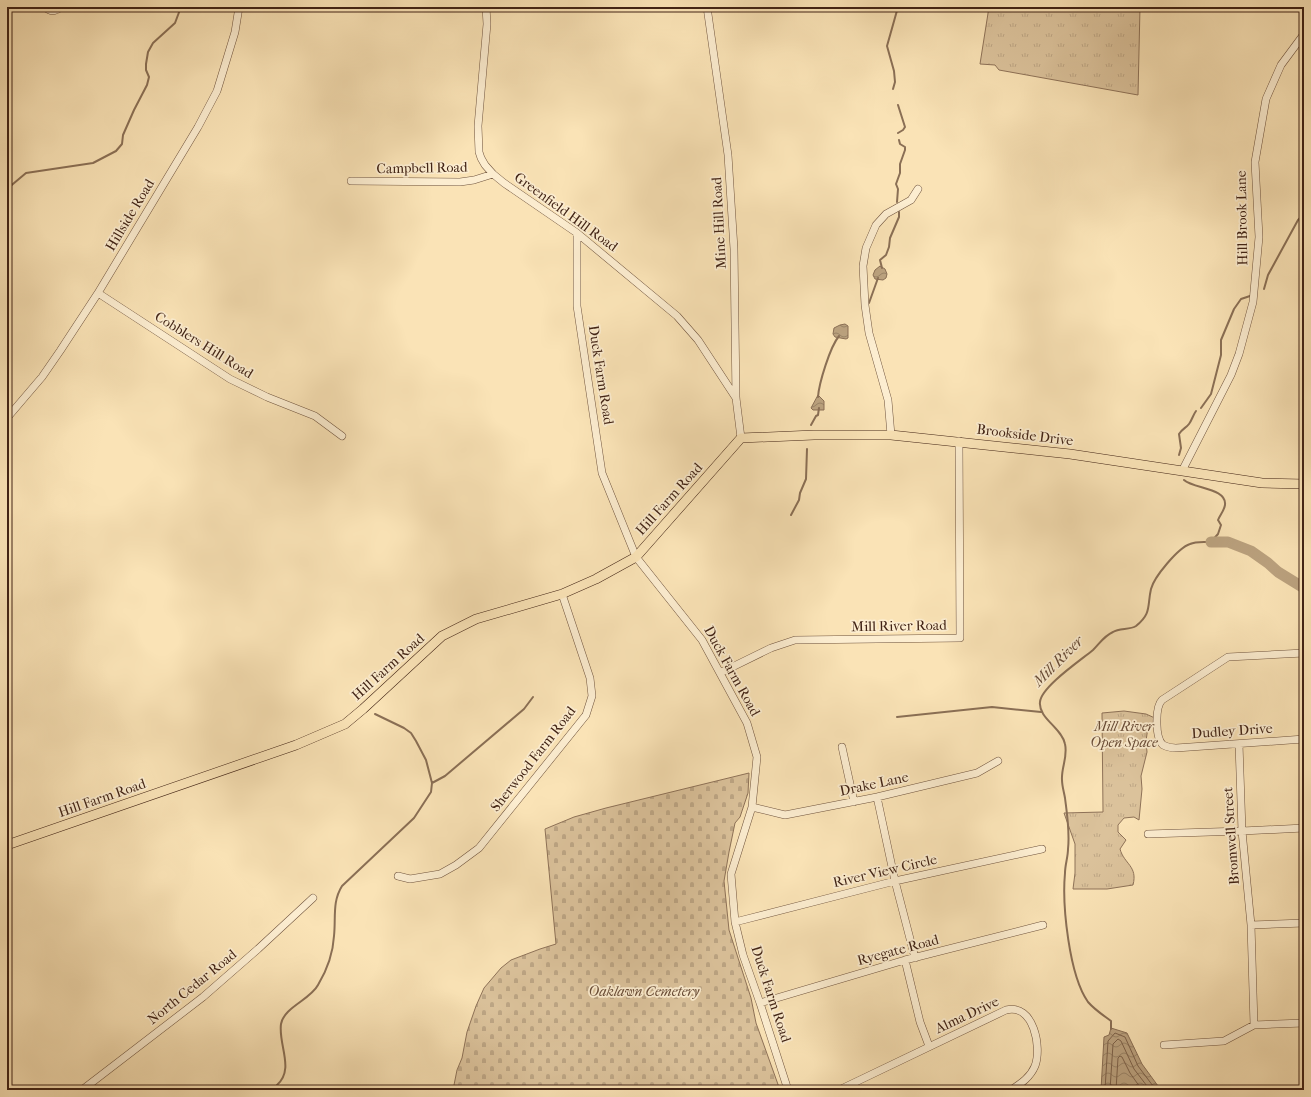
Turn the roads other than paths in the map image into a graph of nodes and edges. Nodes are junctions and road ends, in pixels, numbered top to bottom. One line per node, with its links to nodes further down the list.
1 (45, 7): 2 (street)
2 (61, 7)
3 (240, 7): 11 (street, Hillside Road)
4 (486, 7): 7 (street, Greenfield Hill Road)
5 (707, 7): 12 (street, Mine Hill Road)
6 (1304, 34): 18 (street, Hill Brook Lane)
7 (493, 174): 8 (street, Campbell Road); 10 (street, Greenfield Hill Road)
8 (351, 181)
9 (918, 189): 14 (street)
10 (577, 233): 12 (street, Greenfield Hill Road); 20 (street, Duck Farm Road)
11 (98, 293): 13 (street, Hillside Road); 15 (street, Cobblers Hill Road)
12 (736, 398): 16 (street, Mine Hill Road)
13 (7, 418)
14 (891, 435): 16 (main road, Brookside Drive); 17 (main road, Brookside Drive)
15 (342, 436)
16 (742, 438): 20 (main road, Hill Farm Road)
17 (959, 441): 18 (main road, Brookside Drive); 23 (street, Mill River Road)
18 (1182, 471): 19 (main road, Brookside Drive)
19 (1304, 484)
20 (636, 557): 21 (main road, Hill Farm Road); 23 (street, Duck Farm Road)
21 (562, 594): 34 (main road, Hill Farm Road); 36 (street, Sherwood Farm Road)
22 (1304, 653): 25 (street, Dudley Drive)
23 (720, 673): 30 (street, Duck Farm Road)
24 (1304, 739): 25 (street, Dudley Drive)
25 (1239, 744): 32 (street, Bromwell Street)
26 (842, 746): 29 (street)
27 (998, 761): 28 (street, Drake Lane)
28 (877, 797): 29 (street, Drake Lane); 37 (street)
29 (854, 802): 30 (street, Drake Lane)
30 (752, 807): 39 (street, Duck Farm Road)
31 (1304, 828): 32 (street)
32 (1242, 831): 33 (street); 42 (street, Bromwell Street)
33 (1148, 834)
34 (7, 845)
35 (1042, 849): 37 (street, River View Circle)
36 (398, 876)
37 (895, 881): 39 (street, River View Circle); 43 (street)
38 (313, 898): 50 (street, North Cedar Road)
39 (735, 922): 45 (street, Duck Farm Road)
40 (1304, 923): 42 (street)
41 (1043, 924): 43 (street, Ryegate Road)
42 (1251, 925): 47 (street, Bromwell Street)
43 (915, 958): 44 (street, Ryegate Road)
44 (905, 960): 45 (street, Ryegate Road); 49 (street)
45 (760, 1003): 51 (street, Duck Farm Road)
46 (1304, 1023): 47 (street)
47 (1254, 1025): 48 (street)
48 (1164, 1045)
49 (929, 1046): 52 (street, Alma Drive); 53 (street, Alma Drive)
50 (82, 1090)
51 (788, 1090)
52 (839, 1090)
53 (1010, 1090)

